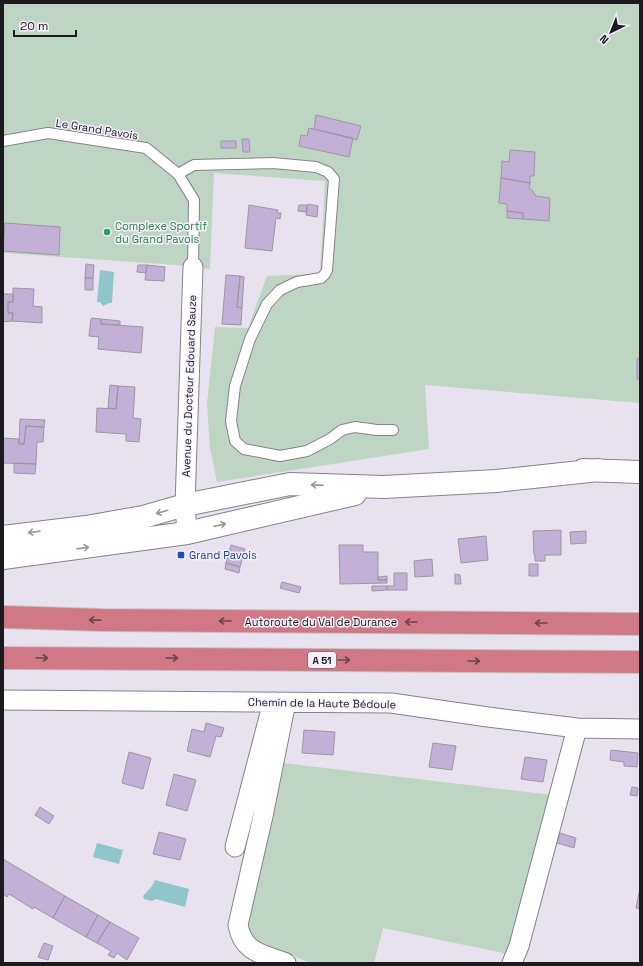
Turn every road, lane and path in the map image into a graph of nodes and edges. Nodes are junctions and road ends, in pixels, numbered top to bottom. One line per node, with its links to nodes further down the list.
1 (4, 139): 2 (lane, Le Grand Pavois)
2 (178, 174): 3 (lane, Le Grand Pavois); 4 (lane)
3 (193, 267): 7 (street, Avenue du Docteur Edouard Sauze)
4 (393, 430)
5 (640, 472): 6 (street)
6 (384, 487): 7 (street, one-way to 7); 8 (street, one-way to 6)
7 (185, 505): 8 (street, Avenue du Docteur Edouard Sauze); 9 (street, one-way to 9)
8 (187, 533): 10 (street, one-way to 8)
9 (3, 537)
10 (3, 558)
11 (3, 617): 12 (highway, Autoroute du Val de Durance, one-way to 11)
12 (640, 623)
13 (3, 658): 14 (highway, A 51, one-way to 14)
14 (640, 662)
15 (3, 700): 16 (street, Chemin de la Haute Bédoule)
16 (280, 702): 17 (street, Chemin de la Haute Bédoule); 19 (street); 20 (street)
17 (577, 728): 18 (street, Chemin de la Haute Bédoule); 21 (street)
18 (640, 728)
19 (235, 847)
20 (286, 963)
21 (512, 963)

